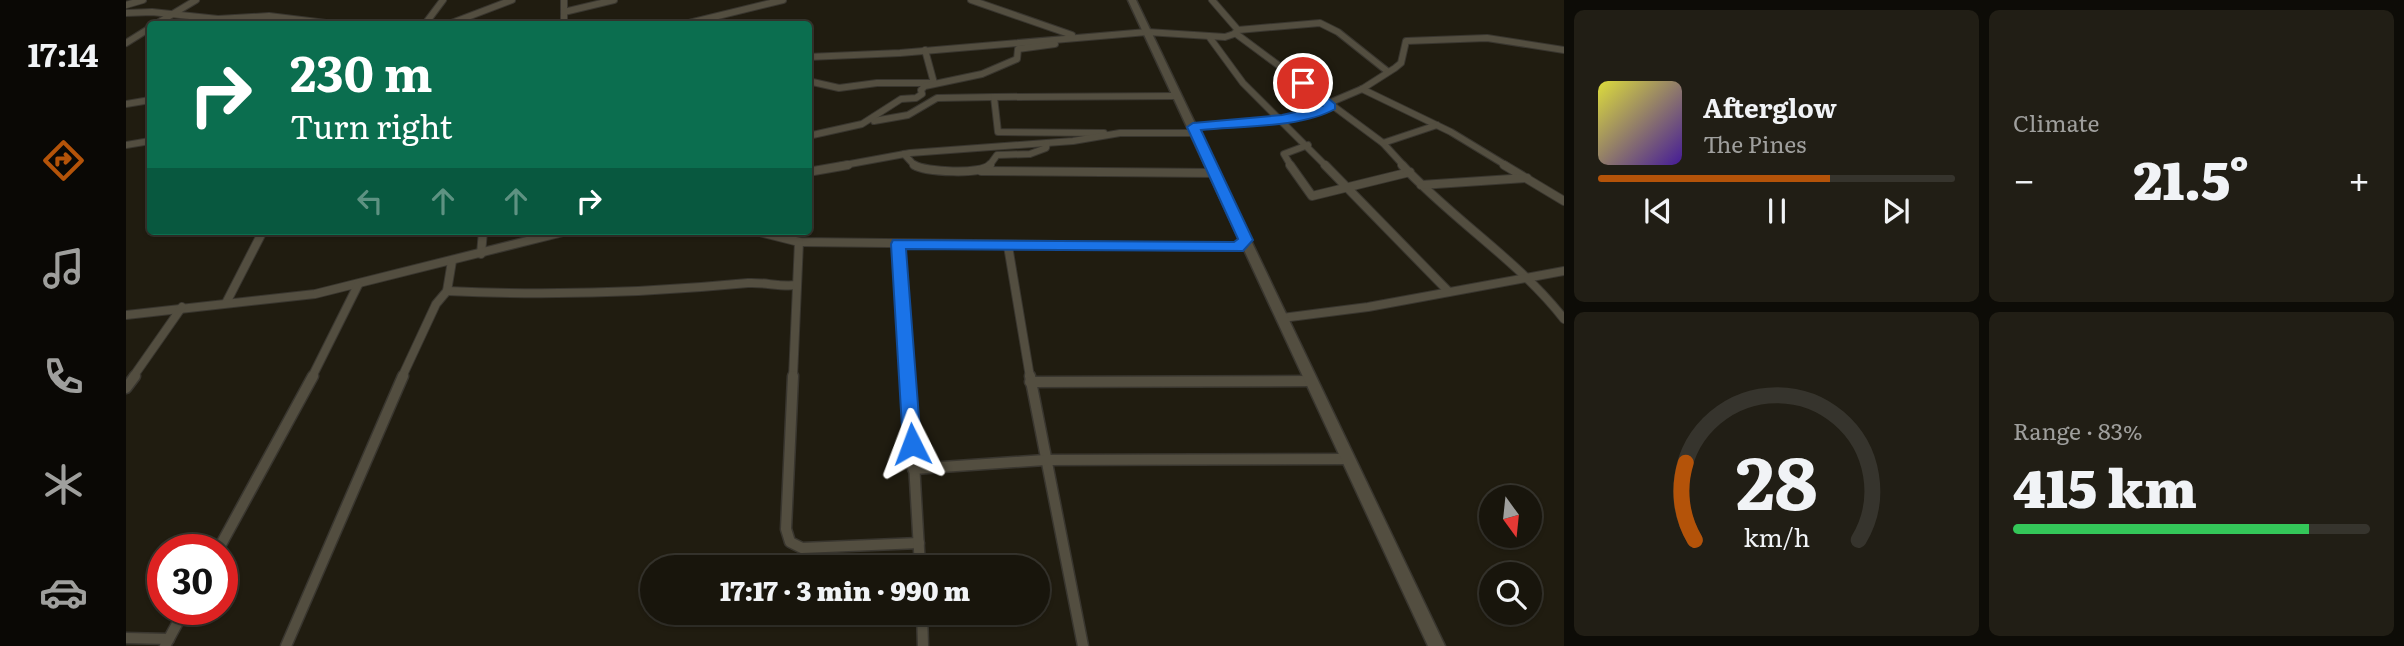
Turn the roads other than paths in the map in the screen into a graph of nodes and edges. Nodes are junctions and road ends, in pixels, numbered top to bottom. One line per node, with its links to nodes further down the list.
1 (143, 0): 11 (street)
2 (195, 0): 14 (street)
3 (443, 0): 17 (street)
4 (512, 0): 18 (street)
5 (564, 0): 12 (street)
6 (614, 0): 12 (street)
7 (783, 0): 20 (street)
8 (971, 0): 25 (street)
9 (1132, 0): 22 (street)
10 (1212, 0): 23 (street)
11 (126, 5)
12 (564, 12): 19 (street)
13 (126, 13): 14 (street)
14 (172, 15): 15 (street); 16 (street)
15 (161, 21)
16 (312, 21)
17 (427, 21)
18 (457, 21)
19 (564, 21)
20 (697, 21)
21 (147, 30): 27 (street)
22 (1147, 32): 24 (street); 26 (street); 36 (street)
23 (1237, 32): 26 (street); 31 (street); 42 (street)
24 (1095, 36): 25 (street); 34 (street)
25 (1076, 37): 28 (street)
26 (1210, 38): 45 (street)
27 (126, 43)
28 (925, 50): 30 (street); 33 (street)
29 (1564, 50): 31 (street)
30 (812, 57)
31 (1387, 71): 35 (street)
32 (812, 83): 33 (street)
33 (934, 83): 34 (street); 39 (street)
34 (950, 83): 37 (street)
35 (1362, 89): 42 (street); 47 (street)
36 (1176, 96): 38 (street); 48 (street)
37 (962, 97): 38 (street); 40 (street)
38 (994, 97): 49 (street)
39 (916, 98): 40 (street); 44 (street); 46 (street)
40 (937, 98): 44 (street)
41 (147, 100): 43 (street)
42 (1329, 103): 45 (street); 52 (street)
43 (126, 104)
44 (916, 109): 46 (street)
45 (1282, 118): 48 (street); 54 (street)
46 (862, 124): 50 (street)
47 (1437, 125): 52 (street); 61 (street)
48 (1193, 127): 49 (street); 60 (street)
49 (1120, 134): 53 (street)
50 (812, 135)
51 (147, 141): 55 (street)
52 (1383, 143): 59 (street)
53 (1047, 144): 56 (street); 58 (street)
54 (1308, 145): 63 (street); 63 (street)
55 (126, 147)
56 (904, 154): 57 (street); 58 (street)
57 (812, 171)
58 (981, 171): 60 (street)
59 (1409, 172): 62 (street); 63 (street)
60 (1214, 173): 69 (street)
61 (1527, 178): 62 (street); 64 (street)
62 (1420, 185): 76 (street)
63 (1348, 187): 80 (street)
64 (1564, 201)
65 (261, 235): 81 (street)
66 (483, 235): 73 (street)
67 (552, 235): 73 (street)
68 (772, 235): 70 (street)
69 (1246, 240): 72 (street); 84 (street)
70 (799, 242): 71 (street); 78 (street)
71 (898, 244): 72 (street); 91 (street)
72 (1008, 246): 87 (street)
73 (481, 254): 74 (street)
74 (452, 261): 77 (street); 79 (street)
75 (1564, 271): 76 (street)
76 (1527, 277): 80 (street); 85 (street)
77 (358, 285): 81 (street); 92 (street)
78 (796, 285): 79 (street); 93 (street)
79 (446, 291): 99 (street)
80 (1449, 292): 84 (street)
81 (226, 303): 82 (street)
82 (182, 307): 83 (street); 88 (street)
83 (126, 315)
84 (1282, 318): 86 (street)
85 (1564, 318)
86 (1310, 381): 87 (street); 89 (street)
87 (1030, 382): 90 (street)
88 (126, 388)
89 (1347, 459): 90 (street); 102 (street)
90 (1045, 460): 91 (street); 101 (street)
91 (913, 469): 93 (street)
92 (227, 534)
93 (919, 543): 94 (street)
94 (920, 555)
95 (176, 625): 98 (street)
96 (922, 625): 100 (street)
97 (126, 638): 98 (street)
98 (167, 642)
99 (286, 646)
100 (923, 646)
101 (1083, 646)
102 (1437, 646)

